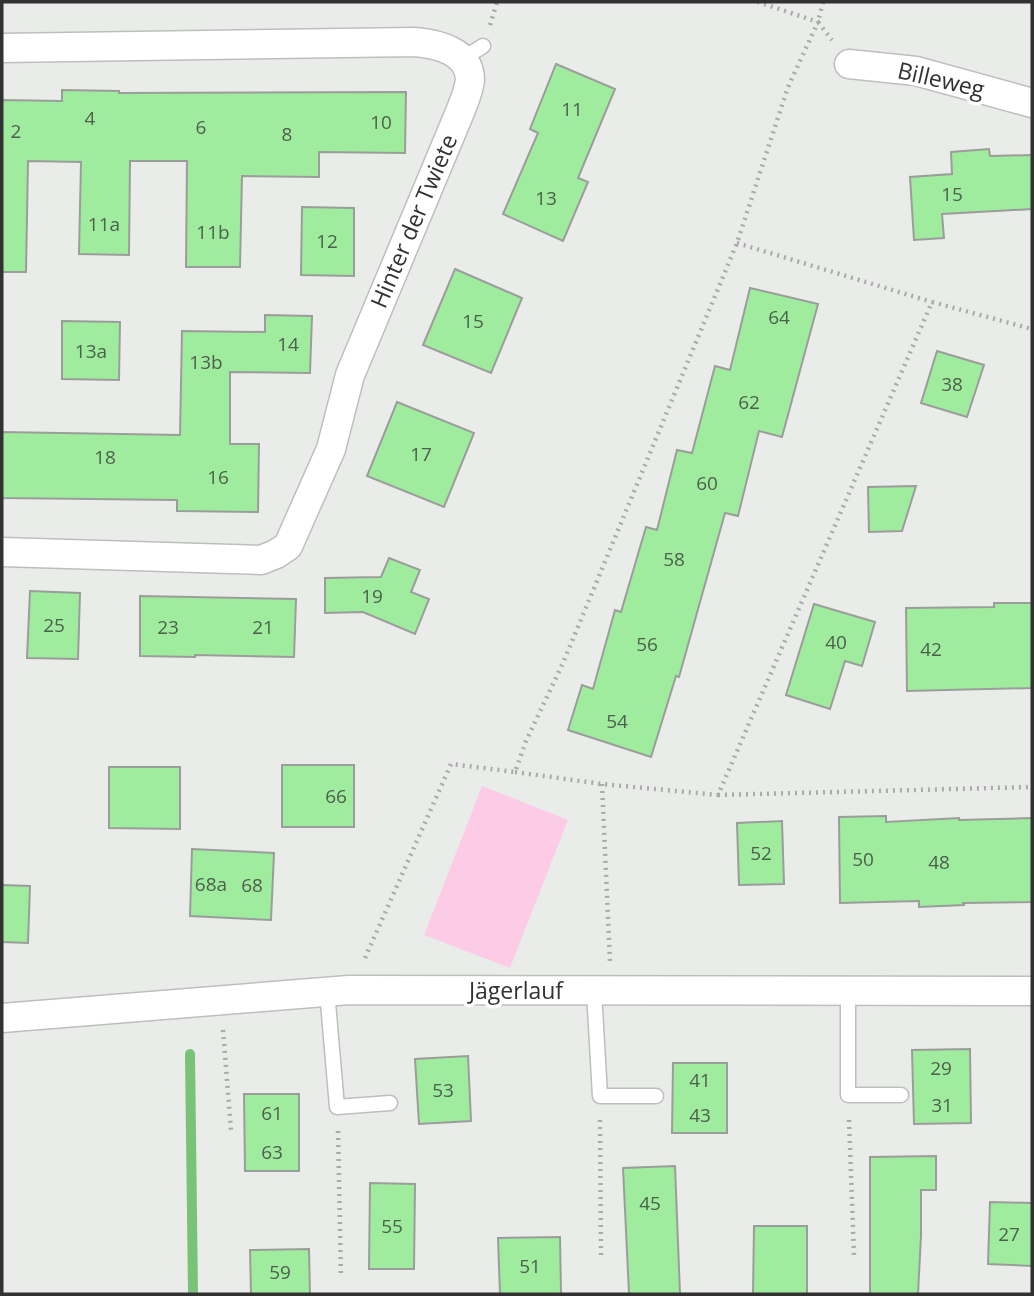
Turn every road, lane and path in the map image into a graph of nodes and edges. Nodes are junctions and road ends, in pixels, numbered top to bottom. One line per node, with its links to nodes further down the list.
1 (758, 2): 3 (path)
2 (823, 2): 3 (path)
3 (818, 22): 5 (path); 7 (path)
4 (2, 48): 10 (street, Hinter der Twiete)
5 (849, 64): 6 (street, Billeweg)
6 (1032, 103)
7 (737, 243): 8 (path); 11 (path)
8 (932, 302): 9 (path); 14 (path)
9 (1032, 329)
10 (2, 552)
11 (515, 772): 12 (path); 15 (path)
12 (602, 784): 14 (path); 16 (path)
13 (1032, 787): 14 (path)
14 (718, 795)
15 (338, 991): 16 (street, Jägerlauf); 19 (street, Jägerlauf); 26 (lane)
16 (603, 991): 17 (street, Jägerlauf); 23 (lane)
17 (848, 992): 18 (street, Jägerlauf); 21 (lane)
18 (1032, 992)
19 (221, 1000): 20 (street, Jägerlauf); 27 (path)
20 (2, 1018)
21 (848, 1095): 22 (lane); 29 (path)
22 (901, 1095)
23 (600, 1096): 24 (lane); 28 (path)
24 (656, 1096)
25 (390, 1103): 26 (lane)
26 (337, 1107): 30 (path)
27 (231, 1130)
28 (601, 1255)
29 (854, 1255)
30 (341, 1277)

